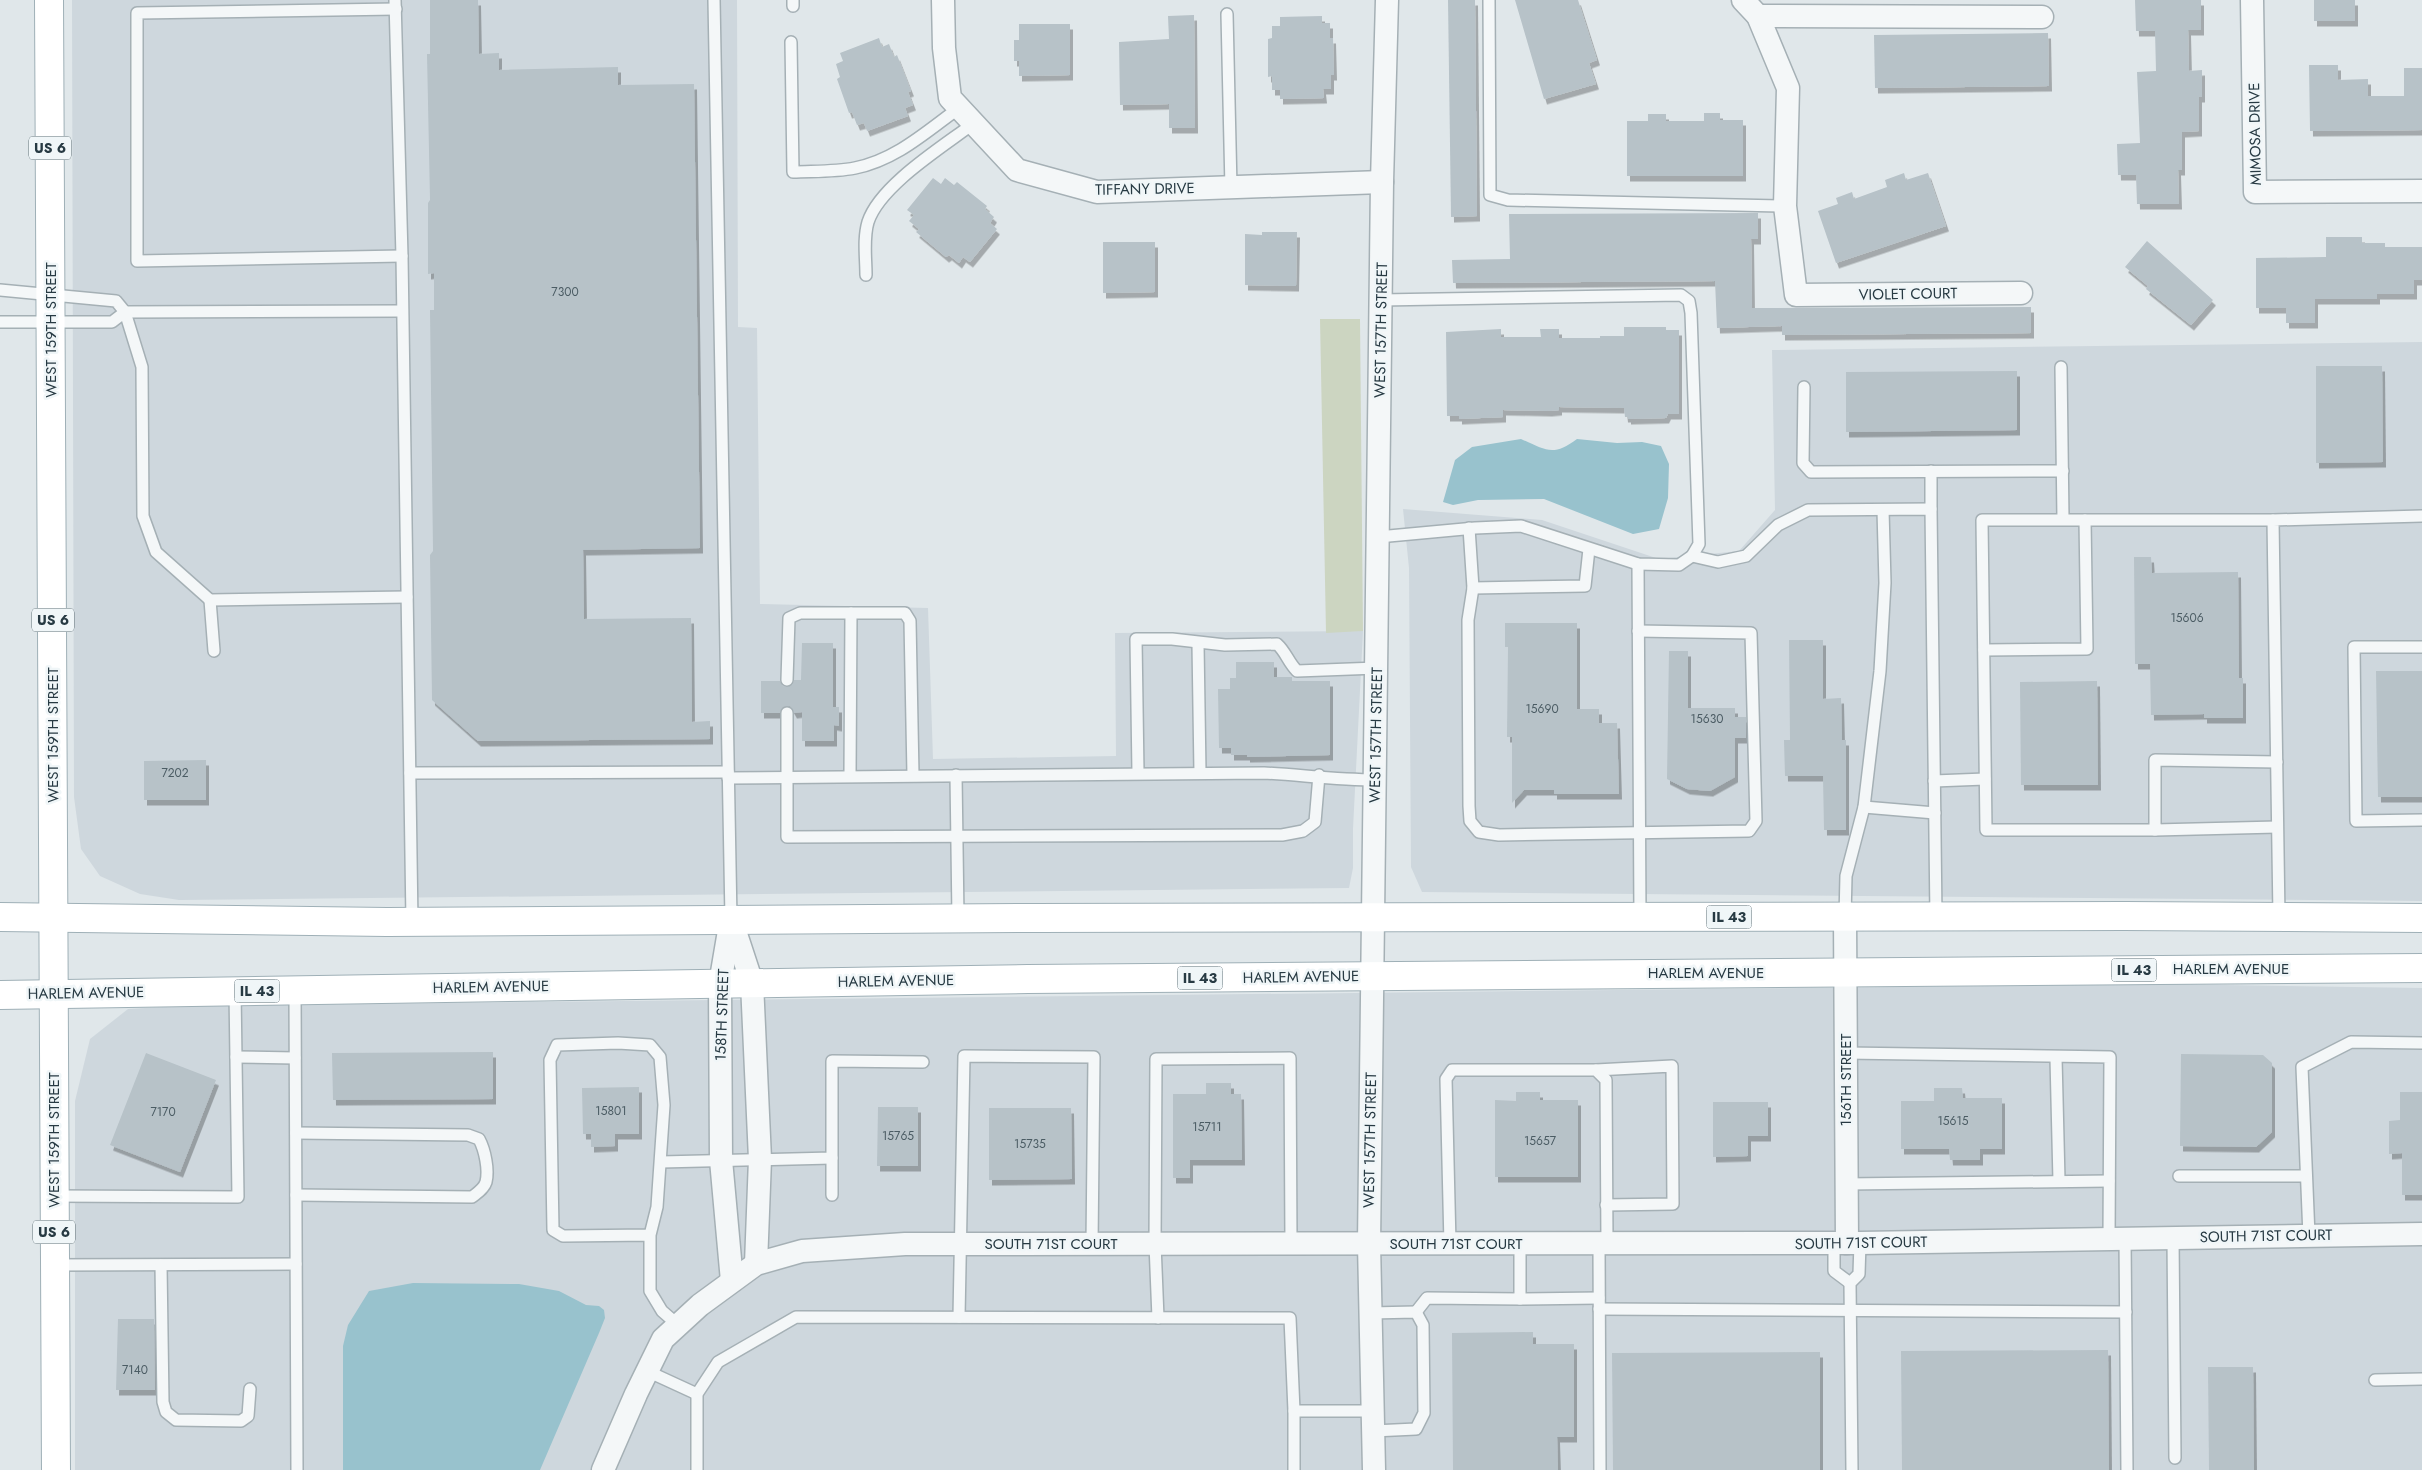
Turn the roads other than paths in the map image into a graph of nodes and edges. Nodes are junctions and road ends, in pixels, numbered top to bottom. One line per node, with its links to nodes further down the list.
1 (49, 0): 21 (main road, WEST 159TH STREET / US 6)
2 (714, 0): 58 (lane)
3 (943, 0): 12 (street, TIFFANY DRIVE)
4 (1387, 0): 13 (street, WEST 157TH STREET)
5 (1489, 0): 16 (lane)
6 (2252, 0): 15 (street, MIMOSA DRIVE)
7 (395, 4): 17 (lane); 17 (lane)
8 (1756, 5): 10 (street); 16 (street)
9 (1228, 14): 14 (lane)
10 (2042, 17)
11 (791, 42): 12 (lane)
12 (967, 116): 14 (street, TIFFANY DRIVE); 18 (lane)
13 (1382, 182): 14 (street, TIFFANY DRIVE); 22 (street, WEST 157TH STREET)
14 (1231, 188)
15 (2422, 191)
16 (1785, 206): 20 (street, VIOLET COURT)
17 (402, 256): 23 (lane)
18 (866, 275)
19 (0, 290): 21 (lane)
20 (2021, 293)
21 (51, 296): 24 (lane); 26 (main road, WEST 159TH STREET / US 6)
22 (1381, 300): 38 (street, WEST 157TH STREET); 40 (lane)
23 (402, 311): 24 (lane); 43 (lane)
24 (125, 312): 26 (lane); 44 (lane)
25 (0, 322): 26 (lane)
26 (51, 322): 80 (main road, WEST 159TH STREET / US 6)
27 (2061, 367): 30 (lane)
28 (1804, 387): 29 (lane)
29 (1931, 471): 30 (lane); 31 (lane)
30 (2062, 471): 34 (lane)
31 (1931, 509): 32 (lane); 66 (lane)
32 (1883, 510): 40 (lane); 67 (lane)
33 (2422, 516): 36 (lane)
34 (2063, 520): 35 (lane); 50 (lane)
35 (2085, 520): 36 (lane); 50 (lane)
36 (2273, 520): 54 (lane)
37 (1469, 528): 38 (lane); 39 (lane); 42 (lane)
38 (1378, 537): 51 (street, WEST 157TH STREET)
39 (1589, 549): 41 (lane); 42 (lane)
40 (1692, 556): 41 (lane)
41 (1638, 564): 46 (lane)
42 (1473, 588): 72 (lane)
43 (407, 597): 44 (lane); 56 (lane)
44 (210, 600): 49 (lane)
45 (850, 613): 52 (lane); 59 (lane); 61 (lane)
46 (1638, 631): 72 (lane); 72 (lane)
47 (1198, 644): 51 (lane); 55 (lane); 57 (lane)
48 (2422, 647): 69 (lane)
49 (214, 650)
50 (1984, 650): 64 (lane)
51 (1377, 668): 65 (street, WEST 157TH STREET)
52 (786, 680)
53 (787, 713): 63 (lane)
54 (2276, 762): 70 (lane); 71 (lane)
55 (1200, 772): 57 (lane); 62 (lane)
56 (410, 773): 58 (lane); 84 (lane)
57 (1138, 773): 60 (lane)
58 (728, 775): 63 (lane); 81 (lane)
59 (913, 775): 60 (lane); 61 (lane)
60 (956, 775): 73 (lane)
61 (850, 776): 63 (lane)
62 (1319, 776): 65 (lane); 73 (lane)
63 (786, 777): 73 (lane)
64 (1985, 779): 66 (lane); 71 (lane)
65 (1376, 780): 75 (street, WEST 157TH STREET)
66 (1934, 781): 68 (lane)
67 (1864, 807): 68 (lane); 77 (lane)
68 (1935, 813): 78 (lane)
69 (2422, 820)
70 (2277, 827): 71 (lane); 79 (lane)
71 (2155, 830)
72 (1640, 834): 76 (lane)
73 (957, 835): 82 (lane)
74 (0, 917): 80 (main road, IL 43)
75 (1374, 917): 76 (main road, IL 43); 82 (main road, IL 43); 87 (street, WEST 157TH STREET)
76 (1640, 917): 77 (main road, IL 43)
77 (1845, 917): 78 (main road, IL 43); 86 (street, 156TH STREET)
78 (1936, 917): 79 (main road, IL 43)
79 (2279, 917): 83 (main road, IL 43)
80 (54, 918): 84 (main road, IL 43); 92 (main road, WEST 159TH STREET / US 6)
81 (731, 918): 82 (main road, IL 43); 84 (main road, IL 43); 88 (street, 158TH STREET); 89 (street, 158TH STREET)
82 (958, 918)
83 (2422, 918)
84 (412, 922)
85 (2422, 968): 86 (main road, HARLEM AVENUE / IL 43)
86 (1845, 972): 87 (main road, HARLEM AVENUE / IL 43); 95 (street, 156TH STREET)
87 (1372, 976): 88 (main road, HARLEM AVENUE / IL 43); 125 (street, WEST 157TH STREET)
88 (752, 983): 89 (main road, HARLEM AVENUE / IL 43); 104 (street, 158TH STREET)
89 (720, 984): 90 (main road, HARLEM AVENUE / IL 43); 103 (street, 158TH STREET)
90 (295, 990): 91 (main road, HARLEM AVENUE / IL 43); 97 (lane)
91 (235, 991): 92 (main road, HARLEM AVENUE / IL 43); 96 (lane)
92 (53, 994): 93 (main road, HARLEM AVENUE / IL 43); 113 (main road, WEST 159TH STREET / US 6)
93 (0, 995)
94 (2422, 1043): 107 (lane)
95 (1846, 1053): 98 (lane); 110 (street, 156TH STREET)
96 (236, 1057): 97 (lane); 113 (lane)
97 (295, 1058): 101 (lane)
98 (2056, 1058): 108 (lane); 109 (lane)
99 (923, 1062): 102 (lane)
100 (1596, 1070): 114 (lane); 114 (lane); 126 (lane)
101 (296, 1133): 111 (lane); 111 (lane)
102 (832, 1158): 104 (lane); 112 (lane)
103 (721, 1160): 104 (lane); 105 (lane); 133 (street, 158TH STREET)
104 (760, 1160): 130 (street, 158TH STREET)
105 (661, 1162): 116 (lane); 116 (lane)
106 (2179, 1176): 107 (lane)
107 (2306, 1176): 117 (lane)
108 (2059, 1181): 109 (lane); 110 (lane)
109 (2109, 1181): 119 (lane)
110 (1846, 1184): 120 (street, 156TH STREET)
111 (296, 1195): 129 (lane)
112 (832, 1195)
113 (54, 1196): 131 (main road, WEST 159TH STREET / US 6)
114 (1606, 1205): 128 (lane)
115 (2422, 1234): 117 (street, SOUTH 71ST COURT)
116 (650, 1235): 143 (lane)
117 (2308, 1236): 118 (street, SOUTH 71ST COURT)
118 (2172, 1238): 119 (street, SOUTH 71ST COURT); 151 (lane)
119 (2117, 1239): 120 (street, SOUTH 71ST COURT); 139 (lane)
120 (1847, 1243): 128 (street, SOUTH 71ST COURT); 134 (lane); 134 (lane)
121 (961, 1244): 122 (street, SOUTH 71ST COURT); 122 (lane); 130 (street, SOUTH 71ST COURT); 141 (lane)
122 (1092, 1244): 123 (street, SOUTH 71ST COURT)
123 (1155, 1244): 124 (street, SOUTH 71ST COURT); 124 (lane); 142 (lane)
124 (1291, 1244): 125 (street, SOUTH 71ST COURT)
125 (1369, 1244): 126 (street, SOUTH 71ST COURT); 140 (street, WEST 157TH STREET)
126 (1450, 1244): 127 (street, SOUTH 71ST COURT)
127 (1520, 1244): 128 (street, SOUTH 71ST COURT); 135 (lane)
128 (1603, 1244): 136 (lane)
129 (296, 1264): 132 (lane); 153 (lane)
130 (756, 1264): 133 (street, SOUTH 71ST COURT)
131 (54, 1265): 132 (lane); 152 (main road, WEST 159TH STREET / US 6)
132 (161, 1265): 147 (lane)
133 (732, 1281): 143 (street, SOUTH 71ST COURT)
134 (1850, 1283): 137 (lane)
135 (1520, 1299): 136 (lane); 138 (lane)
136 (1599, 1303): 137 (lane); 158 (lane)
137 (1851, 1309): 139 (lane); 159 (lane)
138 (1416, 1312): 140 (lane); 150 (lane)
139 (2126, 1312): 160 (lane)
140 (1370, 1313): 150 (street, WEST 157TH STREET)
141 (959, 1317): 142 (lane); 148 (lane)
142 (1158, 1318): 149 (lane)
143 (678, 1325): 144 (street, SOUTH 71ST COURT)
144 (647, 1371): 148 (lane); 154 (street, SOUTH 71ST COURT)
145 (2422, 1379): 146 (lane)
146 (2375, 1380)
147 (250, 1389)
148 (697, 1394): 155 (lane)
149 (1294, 1411): 150 (lane); 156 (lane)
150 (1373, 1421): 157 (street, WEST 157TH STREET)
151 (2175, 1458)
152 (56, 1470)
153 (297, 1470)
154 (603, 1470)
155 (698, 1470)
156 (1294, 1470)
157 (1374, 1470)
158 (1600, 1470)
159 (1852, 1470)
160 (2127, 1470)

